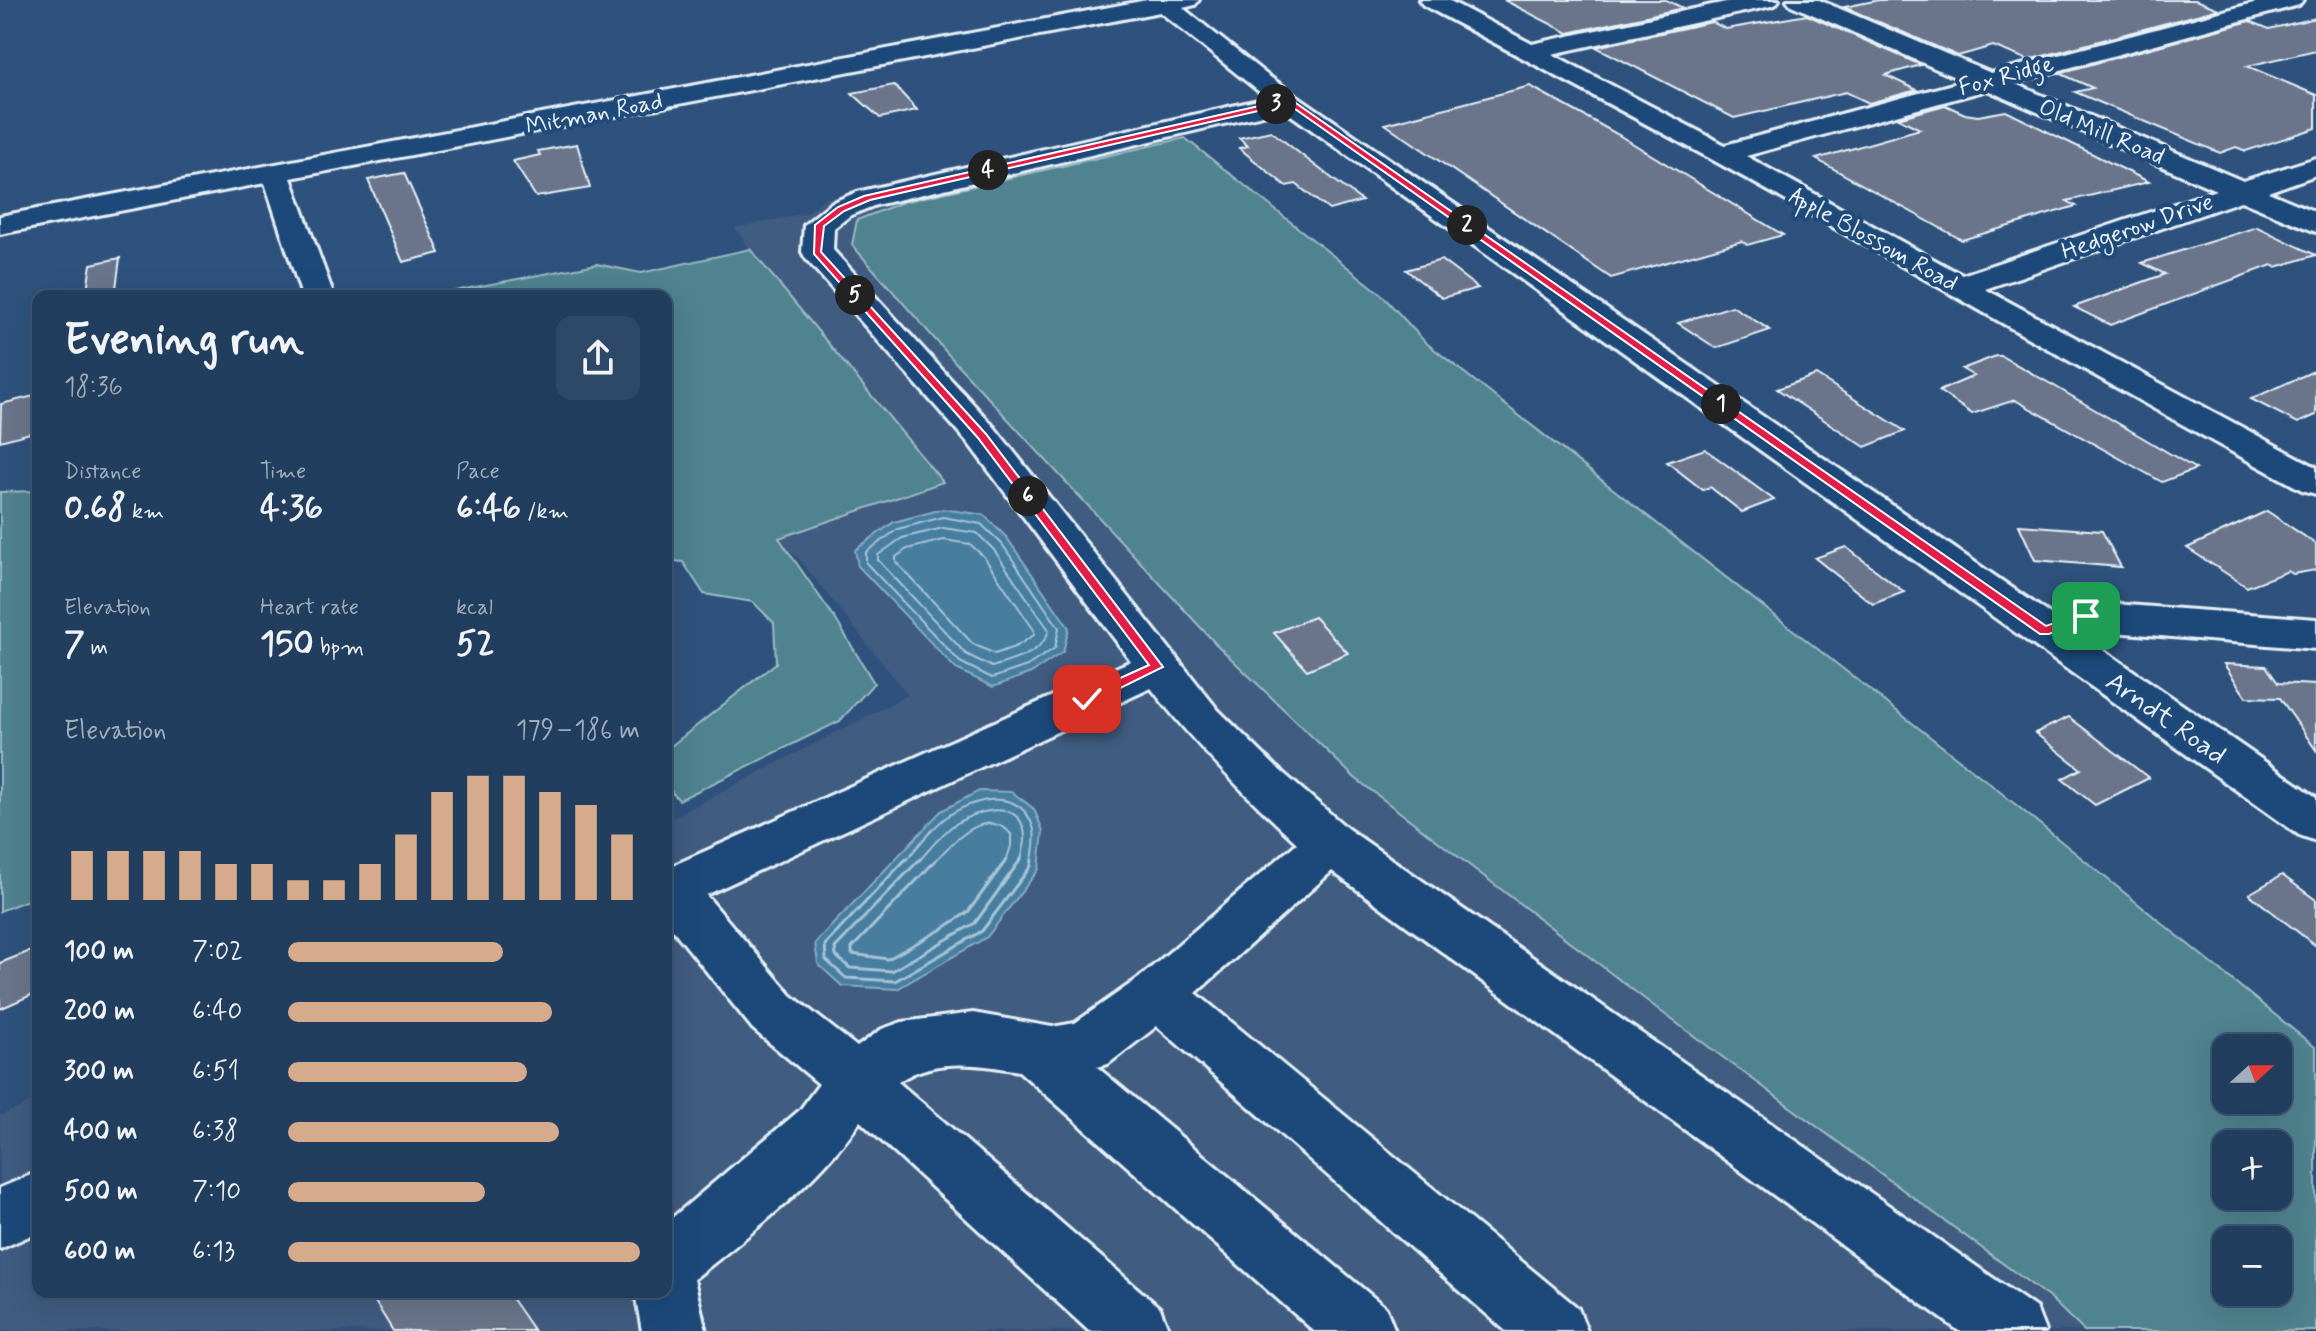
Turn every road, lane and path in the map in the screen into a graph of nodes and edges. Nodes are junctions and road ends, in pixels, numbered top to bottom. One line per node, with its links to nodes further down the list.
1 (1431, 0): 6 (street, Apple Blossom Road)
2 (1767, 0): 6 (street)
3 (1799, 0): 7 (street, Old Mill Road)
4 (2291, 0): 7 (street, Fox Ridge)
5 (1170, 1): 8 (street, Arndt Road); 11 (street, Mitman Road)
6 (1527, 52): 9 (street, Apple Blossom Road)
7 (1984, 81): 9 (street, Fox Ridge); 12 (street, Old Mill Road)
8 (1290, 101): 18 (street, Arndt Road); 20 (street)
9 (1722, 154): 15 (street, Apple Blossom Road)
10 (2316, 166): 12 (street, Hedgerow Drive)
11 (276, 175): 14 (street, Mitman Road); 16 (street)
12 (2242, 191): 13 (street, Old Mill Road); 15 (street, Hedgerow Drive)
13 (2316, 223)
14 (0, 225)
15 (1959, 287): 17 (street, Apple Blossom Road)
16 (316, 290)
17 (2316, 482)
18 (2045, 631): 19 (street); 21 (street, Arndt Road)
19 (2316, 634)
20 (1157, 667): 22 (street); 23 (street)
21 (2316, 822)
22 (1330, 843): 25 (street); 36 (street)
23 (672, 886)
24 (672, 894): 27 (street)
25 (1158, 994): 26 (street); 35 (street)
26 (1033, 1048): 27 (street); 34 (street)
27 (855, 1080): 30 (street); 33 (street)
28 (32, 1204): 29 (street)
29 (0, 1219)
30 (672, 1257)
31 (668, 1298): 32 (street)
32 (674, 1331)
33 (1137, 1331)
34 (1363, 1331)
35 (1555, 1331)
36 (2013, 1331)

